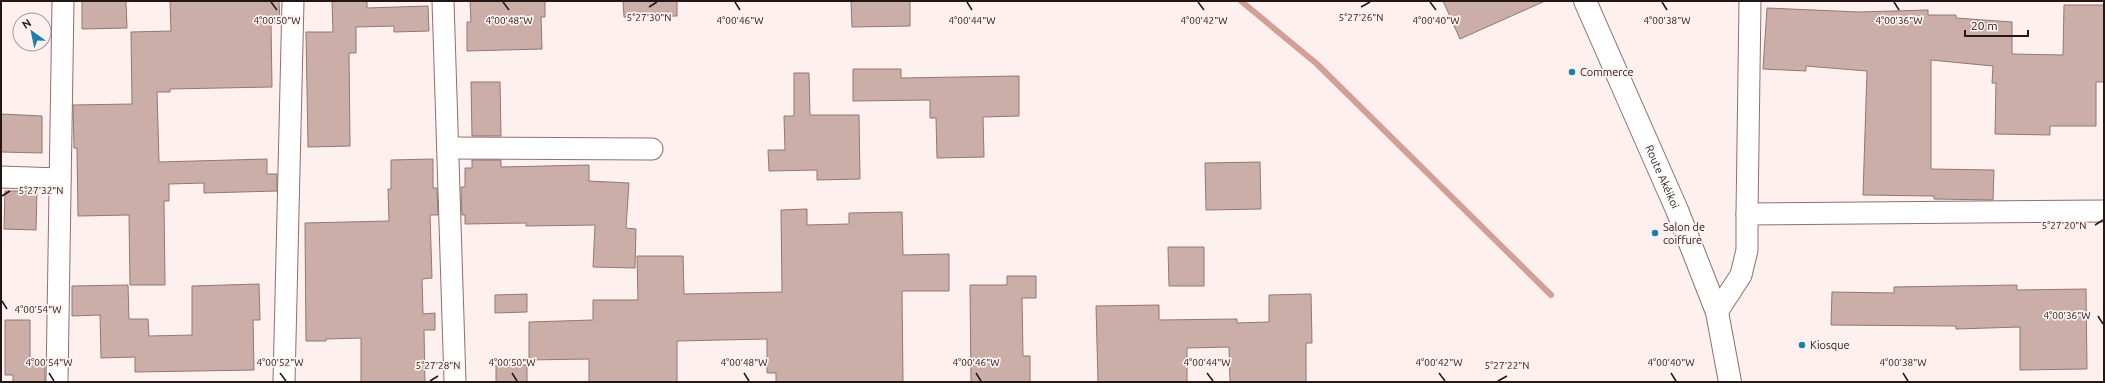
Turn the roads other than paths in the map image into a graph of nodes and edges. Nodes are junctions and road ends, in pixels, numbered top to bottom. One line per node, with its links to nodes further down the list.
1 (62, 1): 9 (street)
2 (292, 1): 14 (street)
3 (442, 1): 6 (street)
4 (1585, 1): 12 (street, Route Akéikoi)
5 (1750, 1): 11 (street)
6 (448, 148): 7 (street); 15 (street)
7 (652, 149)
8 (1, 177): 9 (street)
9 (60, 179): 13 (street)
10 (2104, 211): 11 (street)
11 (1747, 214): 12 (street)
12 (1717, 312): 16 (street, Route Akéikoi)
13 (57, 382)
14 (284, 382)
15 (455, 382)
16 (1730, 382)

